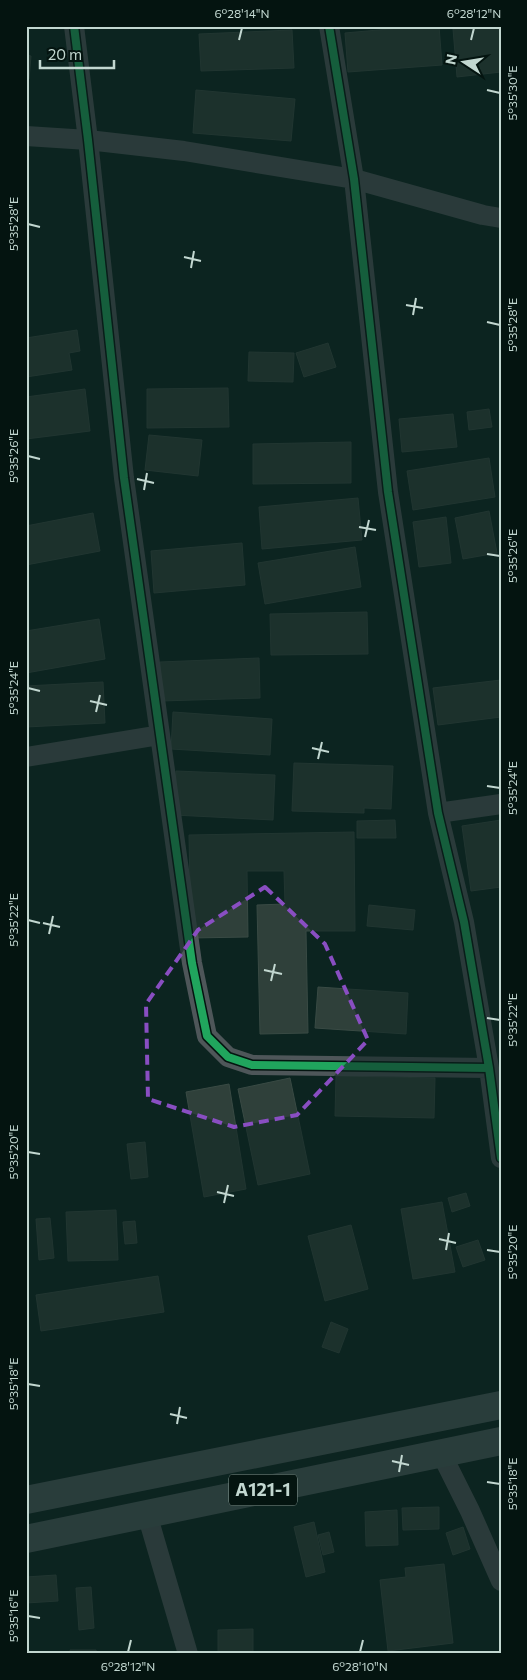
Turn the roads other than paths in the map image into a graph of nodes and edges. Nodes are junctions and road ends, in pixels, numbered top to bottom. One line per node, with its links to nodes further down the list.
1 (74, 26): 4 (street)
2 (329, 26): 5 (street)
3 (26, 136): 4 (street)
4 (88, 140): 5 (street); 7 (street)
5 (354, 179): 6 (street); 10 (street)
6 (501, 218)
7 (160, 735): 8 (street); 11 (street)
8 (26, 757)
9 (501, 804): 10 (street)
10 (438, 813): 11 (street)
11 (489, 1068): 12 (street)
12 (501, 1158)
13 (501, 1405): 16 (highway, A121-1)
14 (501, 1441): 15 (highway, A121-1)
15 (441, 1453): 17 (highway, A121-1); 19 (street)
16 (26, 1500)
17 (147, 1514): 18 (highway, A121-1); 20 (street)
18 (26, 1539)
19 (501, 1581)
20 (188, 1654)

